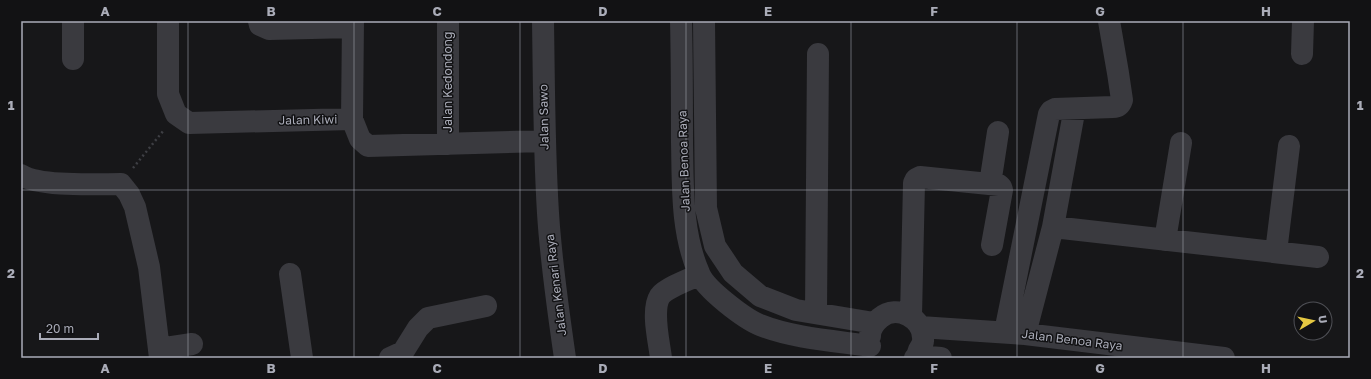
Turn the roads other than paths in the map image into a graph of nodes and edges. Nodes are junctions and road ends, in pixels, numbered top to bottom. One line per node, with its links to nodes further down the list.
1 (73, 21): 13 (street)
2 (168, 21): 14 (street, Jalan Kiwi)
3 (259, 21): 10 (street)
4 (448, 21): 19 (street, Jalan Kedondong)
5 (543, 21): 17 (street, Jalan Sawo)
6 (681, 21): 30 (street, Jalan Benoa Raya)
7 (704, 21): 32 (street, Jalan Benoa Raya)
8 (1109, 21): 35 (street)
9 (1303, 21): 12 (street)
10 (353, 24): 14 (street)
11 (818, 54): 32 (street)
12 (1302, 54)
13 (73, 59)
14 (352, 118): 19 (street, Jalan Kiwi)
15 (1073, 118): 24 (street)
16 (998, 132): 22 (street)
17 (544, 141): 19 (street, Jalan Kiwi); 23 (street, Jalan Sawo)
18 (1181, 143): 25 (street)
19 (448, 144)
20 (1289, 146): 27 (street)
21 (21, 175): 38 (street)
22 (990, 184): 26 (street); 33 (street)
23 (548, 212): 43 (street, Jalan Kenari Raya)
24 (1053, 227): 25 (street); 35 (street)
25 (1165, 240): 27 (street)
26 (992, 245)
27 (1276, 252): 28 (street)
28 (1318, 257)
29 (290, 274): 41 (street)
30 (699, 275): 37 (street, Jalan Benoa Raya); 44 (street)
31 (486, 306): 42 (street)
32 (816, 312): 34 (street, Jalan Benoa Raya)
33 (916, 322): 34 (street, Jalan Benoa Raya); 35 (street, Jalan Benoa Raya); 39 (street)
34 (874, 323): 37 (street)
35 (1015, 333): 40 (street, Jalan Benoa Raya)
36 (192, 344): 38 (street)
37 (874, 352)
38 (160, 354)
39 (916, 357): 45 (street)
40 (1201, 357): 46 (street, Jalan Benoa Raya)
41 (302, 358)
42 (390, 358)
43 (565, 358)
44 (661, 358)
45 (942, 358)
46 (1224, 358)

